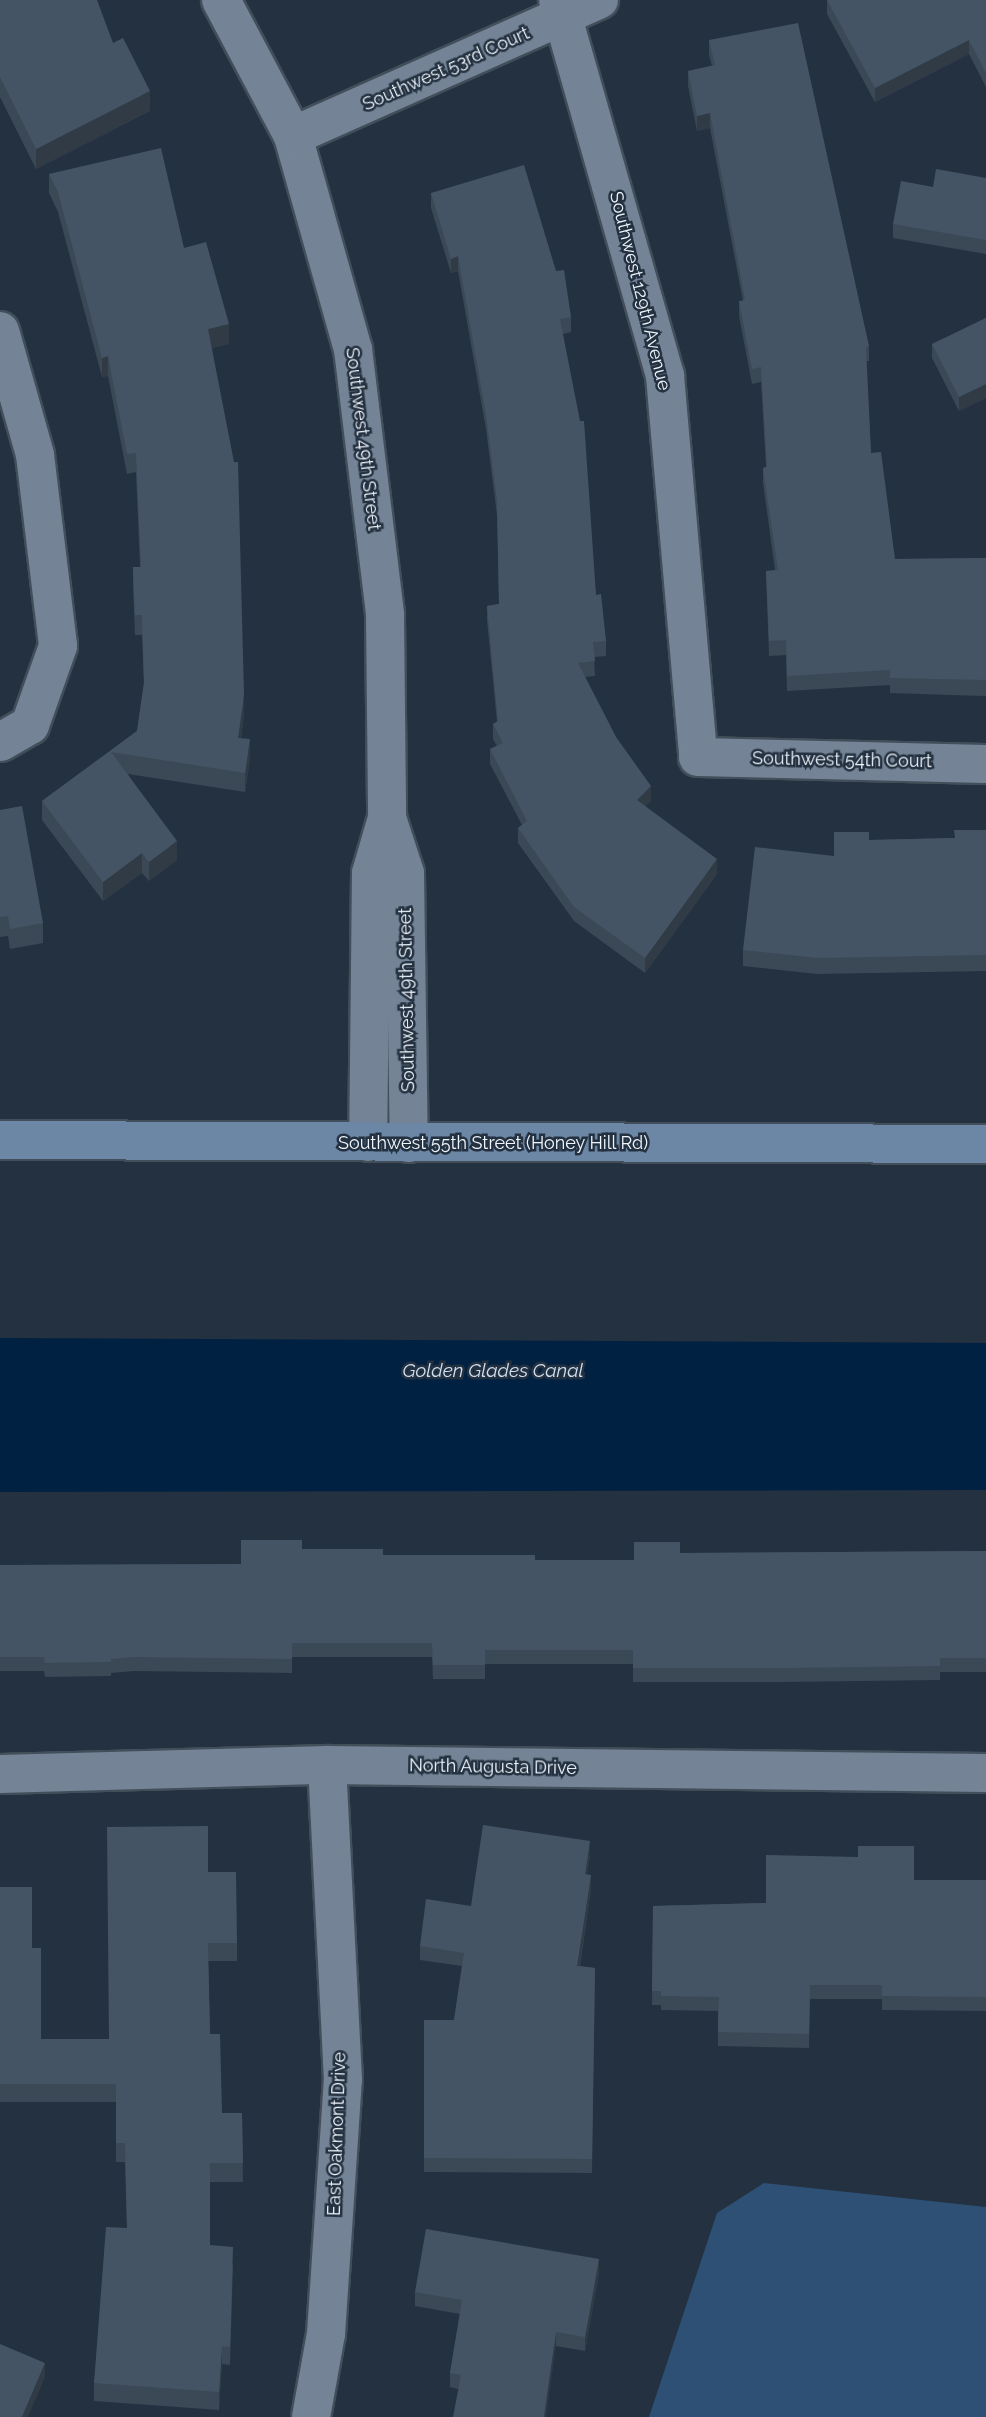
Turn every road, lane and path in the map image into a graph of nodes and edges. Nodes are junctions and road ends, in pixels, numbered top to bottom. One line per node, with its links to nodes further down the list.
1 (222, 0): 3 (street, Southwest 49th Street)
2 (574, 5): 3 (street, Southwest 53rd Court); 6 (street, Southwest 129th Avenue)
3 (293, 136): 8 (street, Southwest 49th Street)
4 (0, 331): 5 (street)
5 (15, 733)
6 (698, 757): 7 (street, Southwest 54th Court)
7 (986, 764)
8 (387, 818): 10 (street, Southwest 49th Street); 11 (street, Southwest 49th Street)
9 (0, 1140): 10 (street, Southwest 55th Street (Honey Hill Rd))
10 (368, 1142): 11 (street, Southwest 55th Street (Honey Hill Rd))
11 (409, 1143): 12 (street, Southwest 55th Street (Honey Hill Rd))
12 (986, 1144)
13 (327, 1765): 14 (street, North Augusta Drive); 15 (street, North Augusta Drive); 16 (street, East Oakmont Drive)
14 (986, 1773)
15 (0, 1774)
16 (311, 2417)

